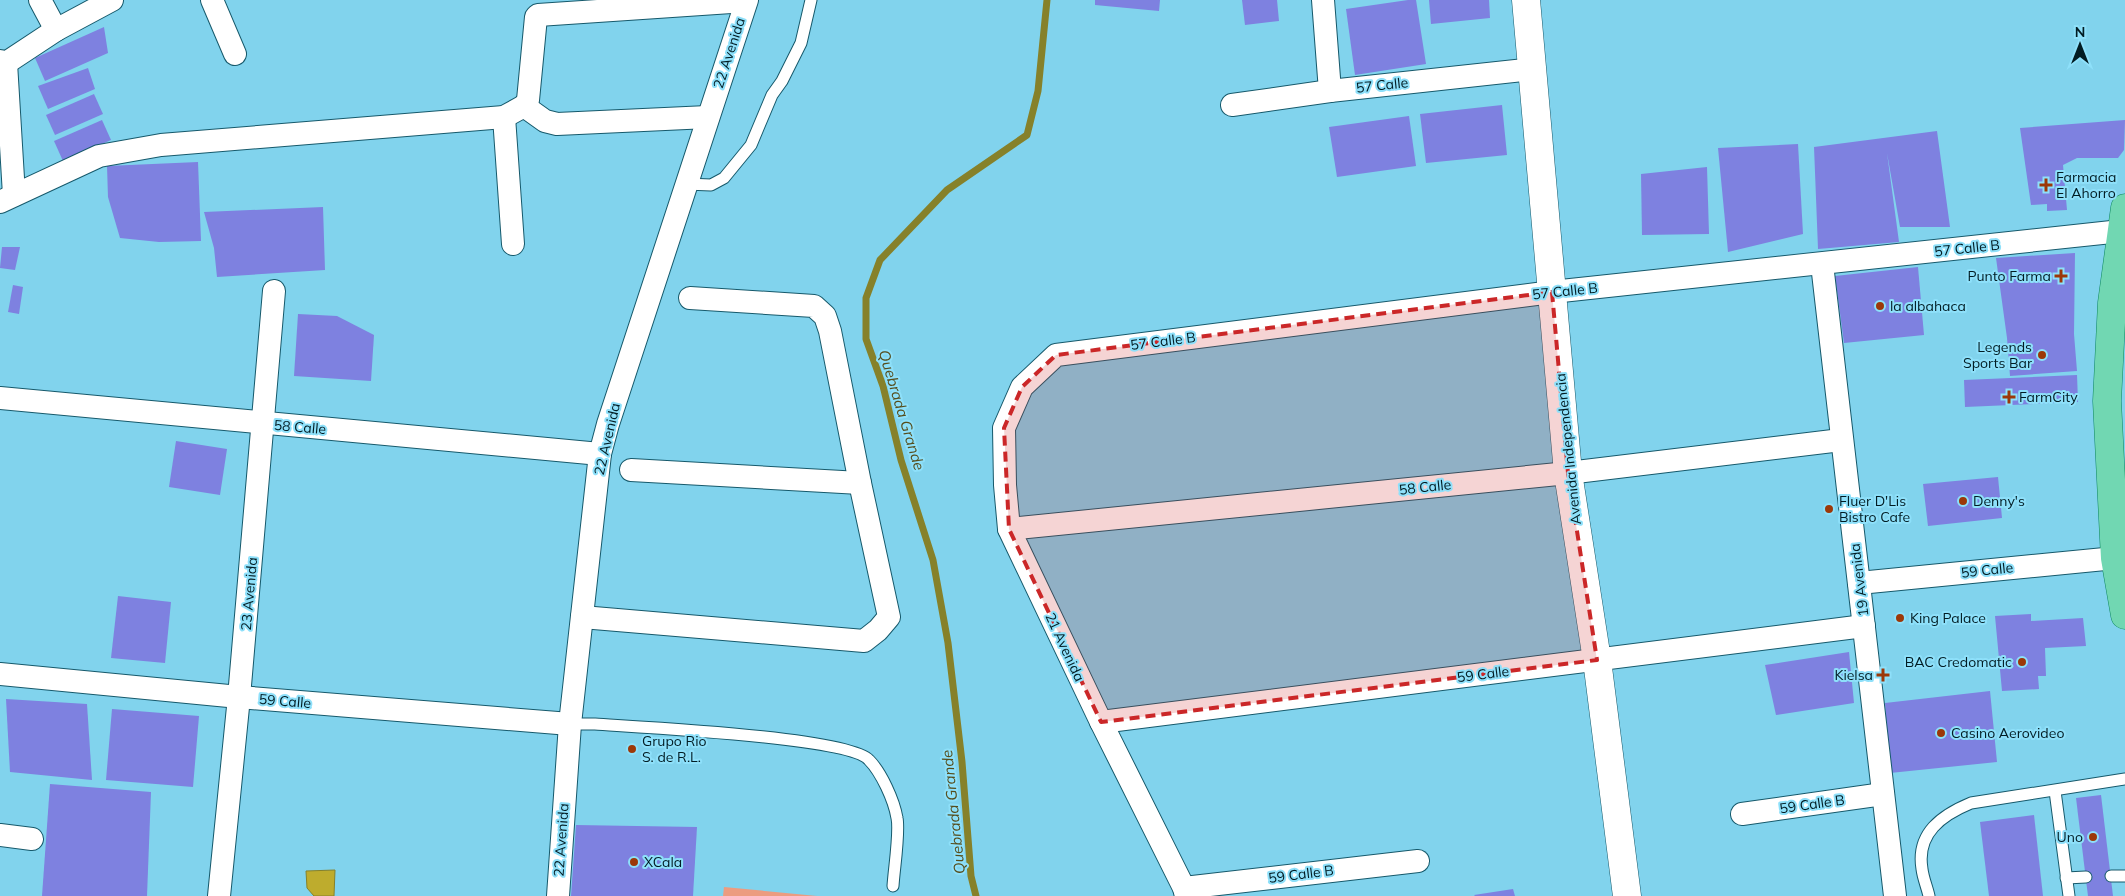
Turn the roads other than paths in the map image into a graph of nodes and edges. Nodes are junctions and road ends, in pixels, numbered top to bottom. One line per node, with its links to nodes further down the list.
1 (40, 0): 8 (street)
2 (112, 0): 8 (street)
3 (212, 0): 9 (street)
4 (811, 0): 17 (lane)
5 (1323, 0): 12 (street)
6 (1526, 0): 11 (street, Avenida Independencia)
7 (747, 1): 14 (street); 15 (street, 22 Avenida)
8 (56, 30): 10 (street)
9 (235, 54)
10 (3, 62): 18 (street)
11 (1533, 69): 12 (street, 57 Calle); 23 (street, Avenida Independencia)
12 (1330, 91): 13 (street, 57 Calle)
13 (1232, 105)
14 (524, 106): 15 (street); 16 (street)
15 (708, 116): 17 (street, 22 Avenida)
16 (504, 117): 18 (street); 20 (street)
17 (686, 184): 29 (street, 22 Avenida)
18 (7, 199)
19 (2123, 220): 21 (street, 57 Calle B); 34 (main road)
20 (513, 244)
21 (1822, 264): 23 (street, 57 Calle B); 28 (street, 19 Avenida)
22 (274, 291): 27 (street, 23 Avenida)
23 (1552, 292): 25 (street, 57 Calle B); 31 (street, Avenida Independencia)
24 (690, 298): 32 (street)
25 (1022, 387): 33 (street, 21 Avenida)
26 (0, 398): 27 (street, 58 Calle)
27 (264, 424): 29 (street, 58 Calle); 41 (street, 23 Avenida)
28 (1841, 440): 31 (street, 58 Calle); 35 (street, 19 Avenida)
29 (600, 454): 37 (street, 22 Avenida)
30 (631, 470): 32 (street)
31 (1568, 472): 33 (street, 58 Calle); 39 (street, Avenida Independencia)
32 (860, 482): 37 (street)
33 (1009, 529): 42 (street, 21 Avenida)
34 (2115, 558): 35 (street, 59 Calle); 36 (main road)
35 (1859, 583): 38 (street, 19 Avenida)
36 (2125, 615)
37 (582, 617): 43 (street, 22 Avenida)
38 (1864, 626): 39 (street, 59 Calle); 46 (street, 19 Avenida)
39 (1597, 660): 42 (street, 59 Calle); 59 (street, Avenida Independencia)
40 (0, 674): 41 (street, 59 Calle)
41 (239, 697): 43 (street, 59 Calle); 57 (street, 23 Avenida)
42 (1101, 722): 56 (street, 21 Avenida)
43 (570, 724): 55 (lane); 58 (street, 22 Avenida)
44 (2125, 779): 45 (lane)
45 (2055, 791): 53 (lane); 61 (lane)
46 (1883, 794): 47 (street, 59 Calle B); 60 (street, 19 Avenida)
47 (1742, 814)
48 (0, 835): 49 (street)
49 (32, 839)
50 (1418, 861): 56 (street, 59 Calle B)
51 (2110, 876): 52 (lane)
52 (2125, 876)
53 (2066, 878): 54 (lane); 62 (lane)
54 (2086, 878)
55 (893, 886)
56 (1185, 892)
57 (219, 896)
58 (558, 896)
59 (1626, 896)
60 (1895, 896)
61 (1929, 896)
62 (2069, 896)

